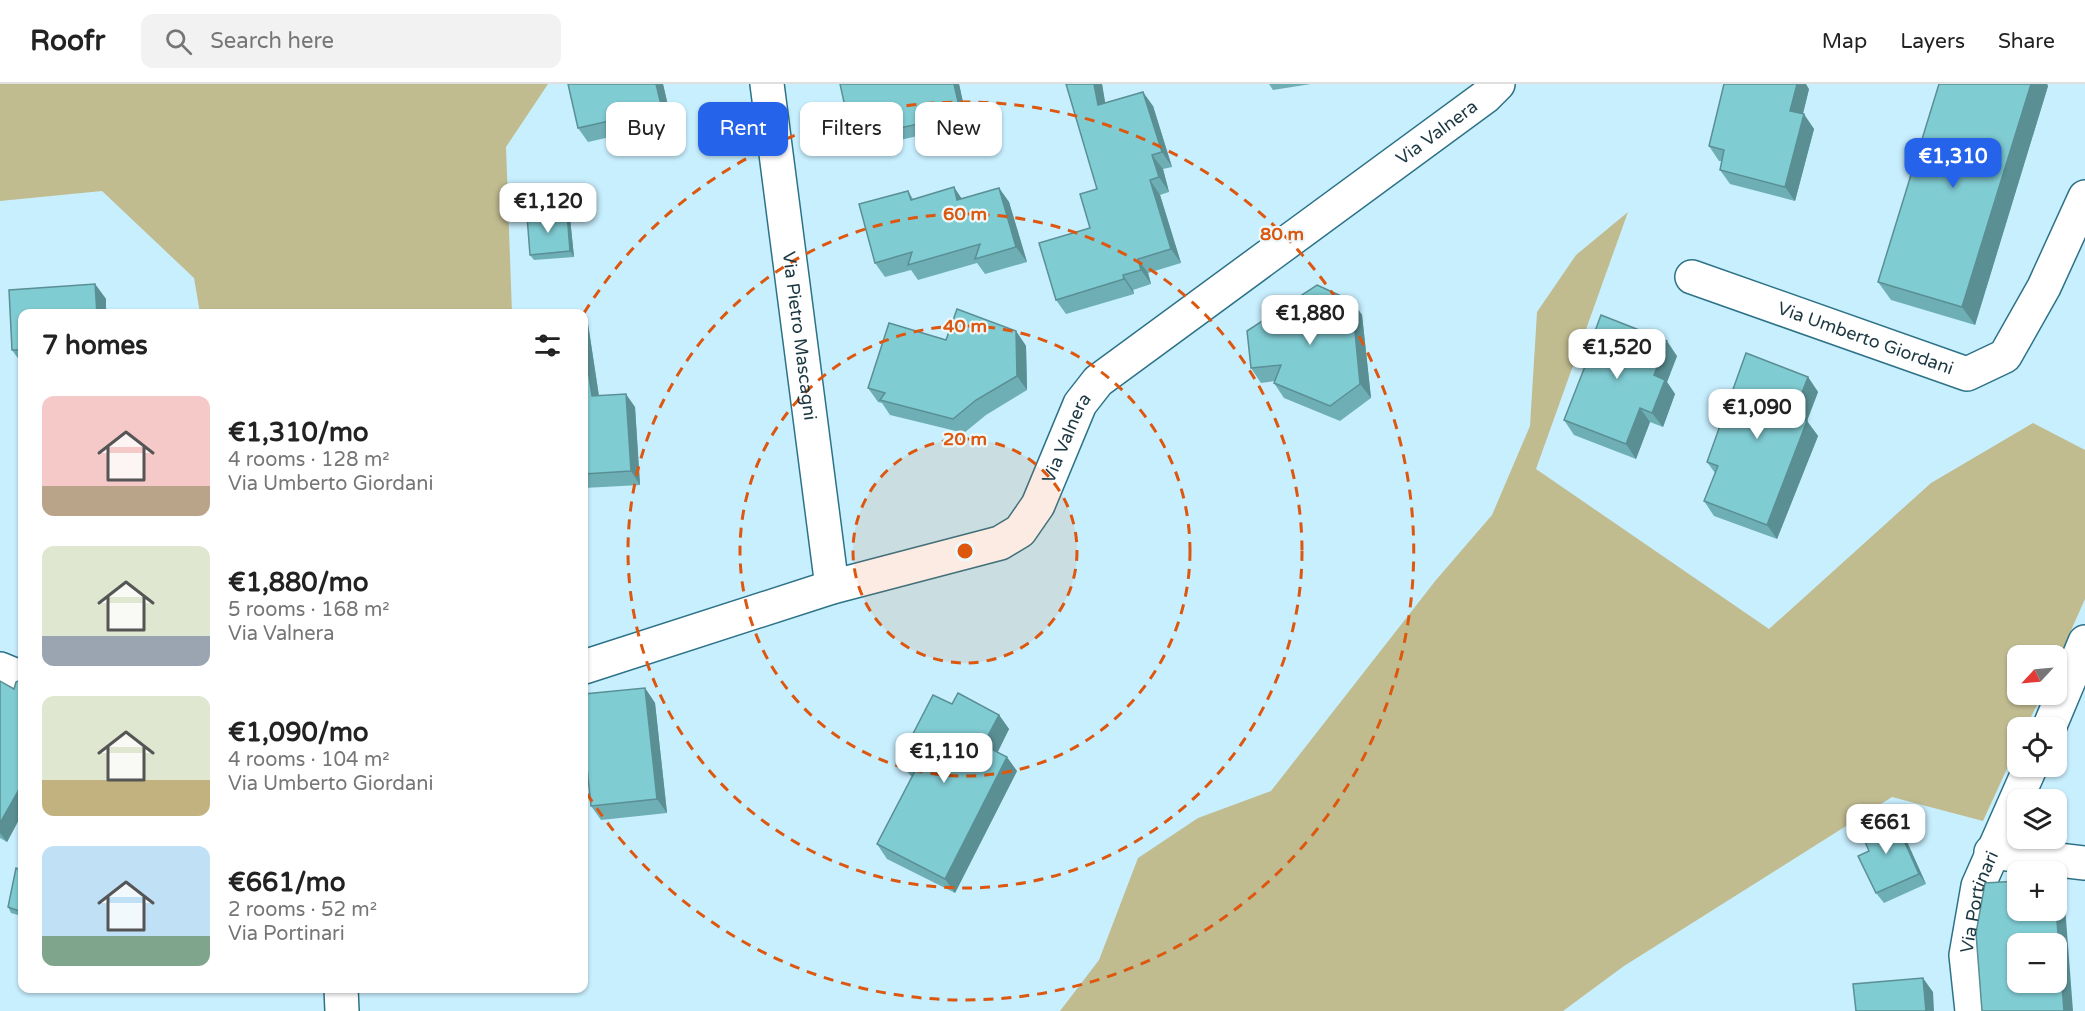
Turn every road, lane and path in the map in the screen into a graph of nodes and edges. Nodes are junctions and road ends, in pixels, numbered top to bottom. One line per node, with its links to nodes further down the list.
1 (767, 84): 5 (street, Via Pietro Mascagni)
2 (1498, 84): 5 (street, Via Valnera)
3 (2085, 197): 4 (street, Via Umberto Giordani)
4 (1692, 277)
5 (832, 587): 7 (street, Via Valnera)
6 (2085, 642): 10 (street)
7 (588, 666)
8 (0, 669): 9 (street)
9 (18, 676)
10 (2053, 717)
11 (2026, 777): 12 (street, Via Portinari)
12 (1991, 852): 13 (street); 16 (street, Via Portinari)
13 (2085, 863)
14 (341, 993): 15 (street)
15 (342, 1011)
16 (1972, 1011)

